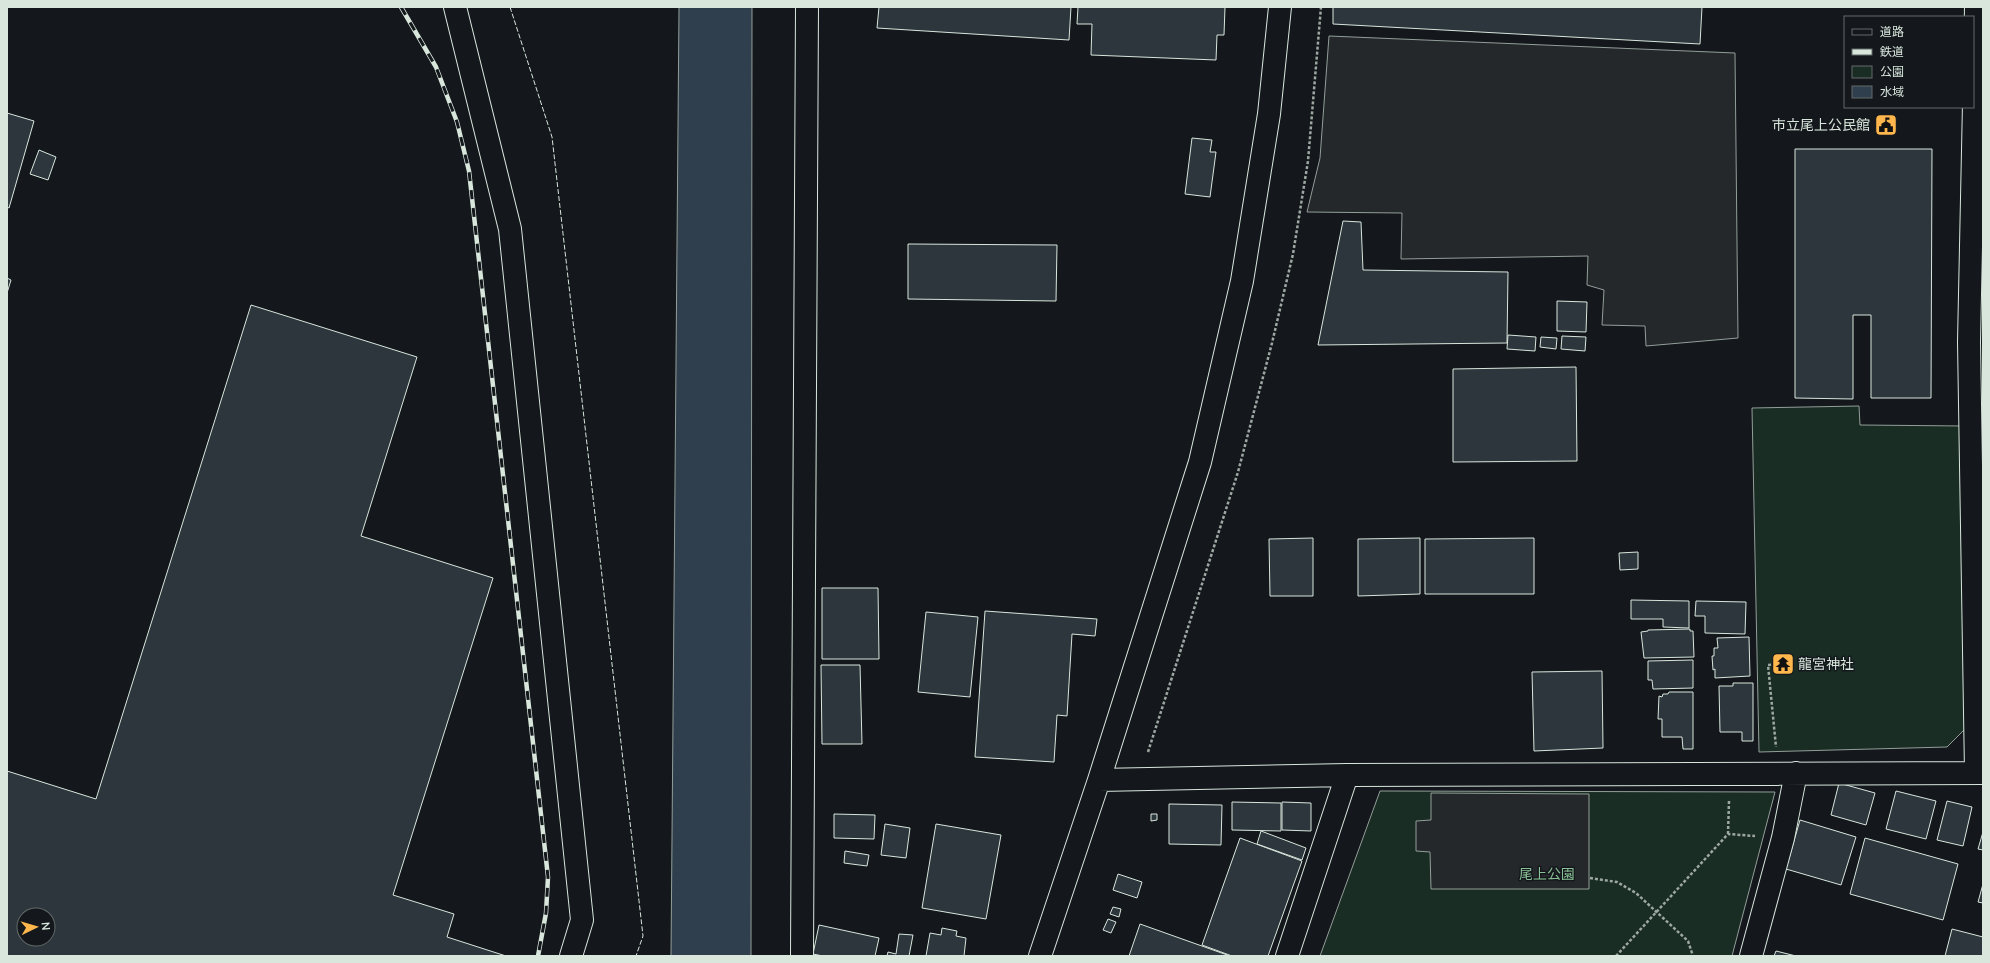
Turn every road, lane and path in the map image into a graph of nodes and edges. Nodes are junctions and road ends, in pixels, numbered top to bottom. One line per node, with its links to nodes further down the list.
1 (455, 7): 18 (street)
2 (807, 7): 19 (street)
3 (1280, 7): 13 (street)
4 (1321, 7): 12 (path)
5 (1976, 7): 6 (street)
6 (1977, 227): 9 (street)
7 (1776, 664): 8 (path)
8 (1788, 773): 9 (street); 10 (street); 15 (street)
9 (1979, 773)
10 (1730, 774): 11 (street); 14 (path)
11 (1347, 775): 12 (street); 21 (street)
12 (1139, 779): 13 (street)
13 (1099, 780): 20 (street)
14 (1728, 834): 15 (path); 17 (path)
15 (1783, 838): 24 (street)
16 (1590, 878): 17 (path)
17 (1656, 912): 22 (path); 23 (path)
18 (571, 956)
19 (802, 956)
20 (1040, 956)
21 (1287, 956)
22 (1616, 956)
23 (1693, 956)
24 (1751, 956)

